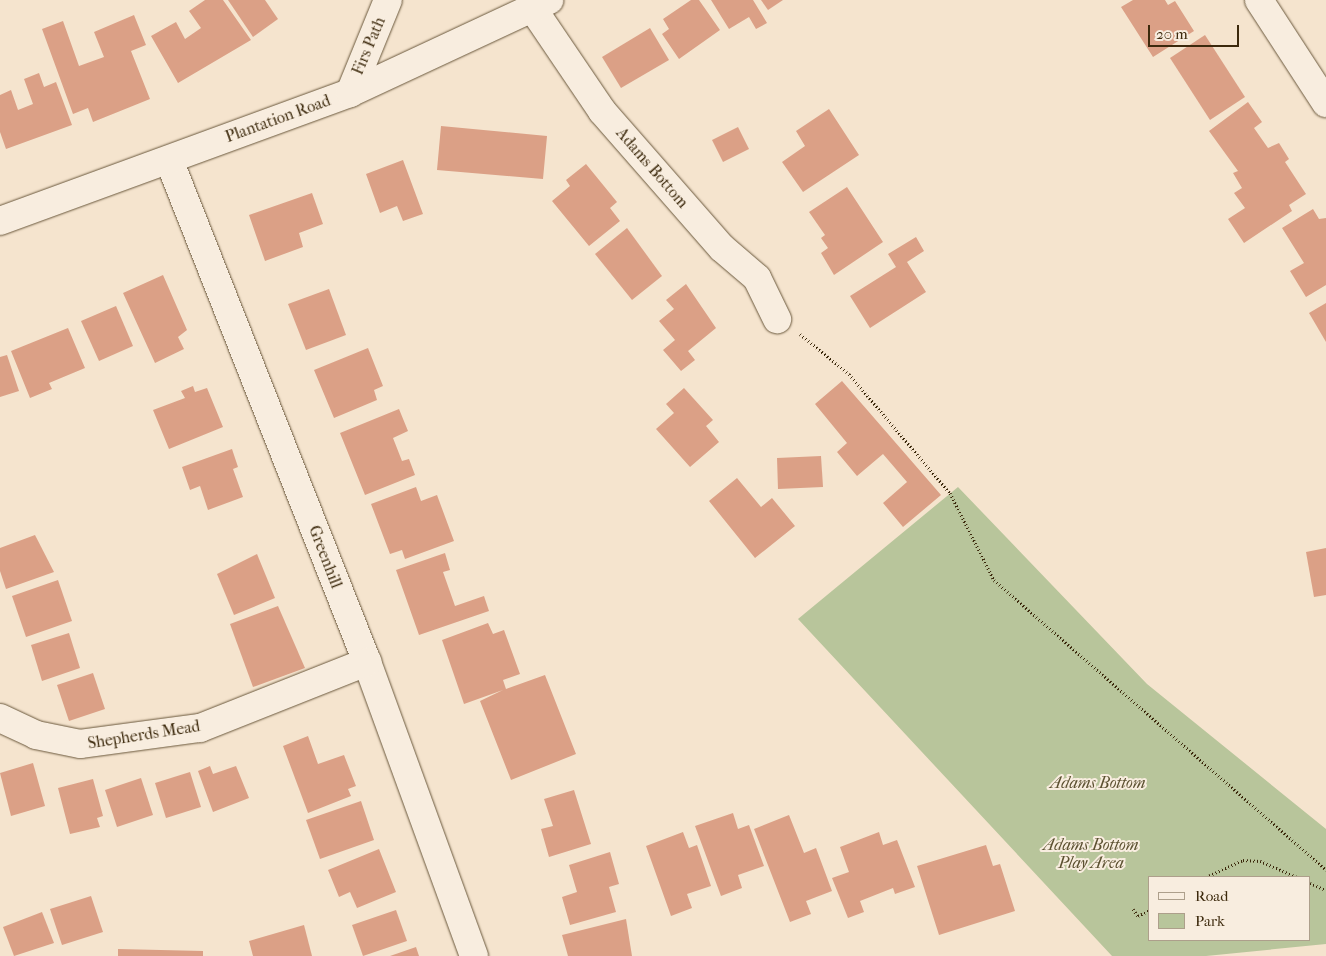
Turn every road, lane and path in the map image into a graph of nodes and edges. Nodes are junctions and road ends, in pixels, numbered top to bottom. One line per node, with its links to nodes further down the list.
1 (388, 0): 4 (street, Firs Path)
2 (1269, 3): 5 (street)
3 (541, 4): 4 (street, Plantation Road); 8 (street, Adams Bottom)
4 (350, 93): 6 (street, Plantation Road)
5 (1326, 103)
6 (169, 160): 7 (street, Plantation Road); 9 (street, Greenhill)
7 (0, 221)
8 (777, 319): 11 (path)
9 (367, 662): 10 (street, Shepherds Mead); 18 (street, Greenhill)
10 (2, 712)
11 (1326, 870)
12 (1208, 876): 13 (path)
13 (1295, 876)
14 (1311, 883): 15 (path)
15 (1326, 890)
16 (1133, 909): 17 (path)
17 (1148, 911)
18 (474, 956)

